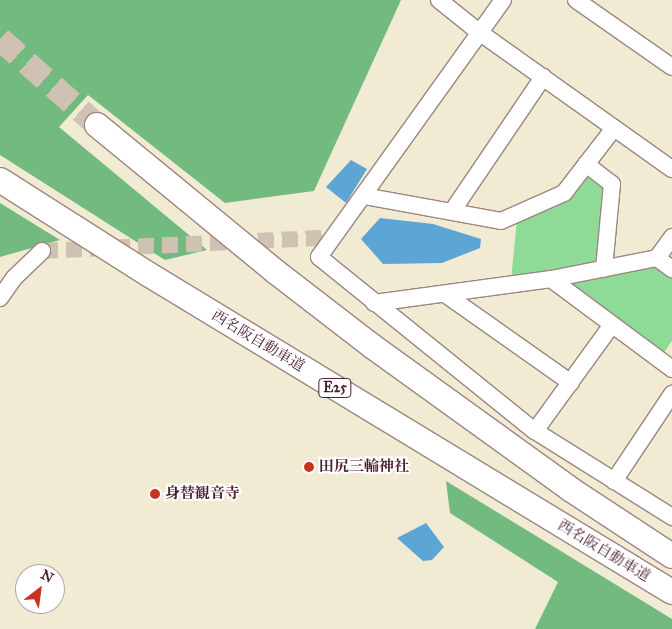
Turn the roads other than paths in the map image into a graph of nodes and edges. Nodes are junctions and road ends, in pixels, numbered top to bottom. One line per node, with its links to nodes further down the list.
1 (439, 0): 4 (street)
2 (503, 0): 4 (street)
3 (576, 0): 5 (street)
4 (480, 32): 6 (street); 12 (street)
5 (672, 67)
6 (543, 77): 8 (street); 13 (street)
7 (97, 124): 30 (highway, 西名阪自動車道)
8 (614, 128): 9 (street); 10 (street)
9 (586, 164): 13 (street); 18 (street)
10 (672, 169)
11 (0, 180): 31 (highway, 西名阪自動車道 / E25)
12 (364, 196): 13 (street); 22 (street)
13 (453, 210)
14 (672, 237): 16 (street)
15 (42, 251): 21 (street)
16 (657, 258): 17 (street); 18 (street)
17 (672, 268)
18 (604, 269): 19 (street)
19 (551, 279): 20 (street); 23 (street)
20 (445, 294): 22 (street); 25 (street)
21 (0, 298)
22 (374, 304): 27 (street)
23 (611, 326): 24 (street); 25 (street)
24 (672, 369)
25 (570, 383): 27 (street)
26 (672, 394): 28 (street)
27 (536, 431): 28 (street)
28 (614, 481): 29 (street)
29 (672, 517)
30 (672, 556)
31 (672, 592)

